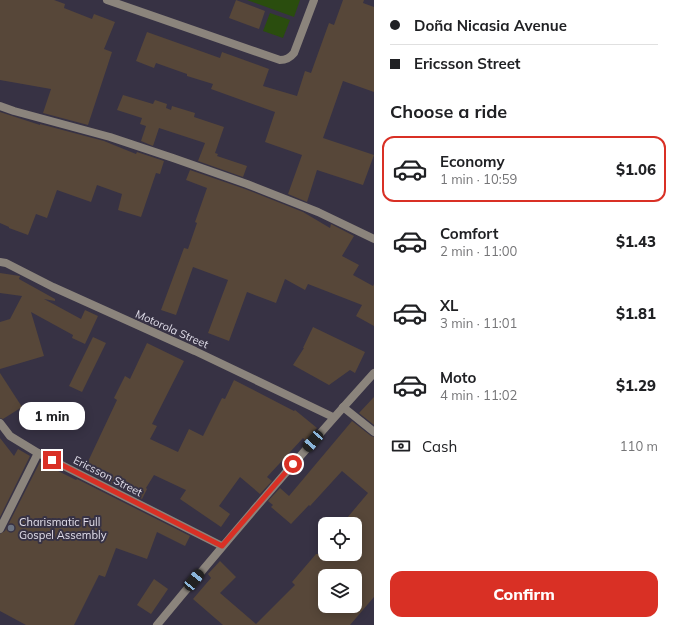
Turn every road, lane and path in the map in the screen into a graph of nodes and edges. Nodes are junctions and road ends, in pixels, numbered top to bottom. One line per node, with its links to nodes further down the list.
1 (107, 0): 2 (street)
2 (314, 0)
3 (0, 106): 4 (street)
4 (374, 239)
5 (0, 262): 8 (street, Motorola Street)
6 (374, 373): 7 (street)
7 (343, 407): 8 (street); 10 (street)
8 (333, 417): 13 (street)
9 (0, 423): 11 (street, Ericsson Street)
10 (374, 432)
11 (38, 453): 12 (street); 13 (street, Ericsson Street)
12 (0, 529)
13 (222, 546): 14 (street)
14 (157, 625)

